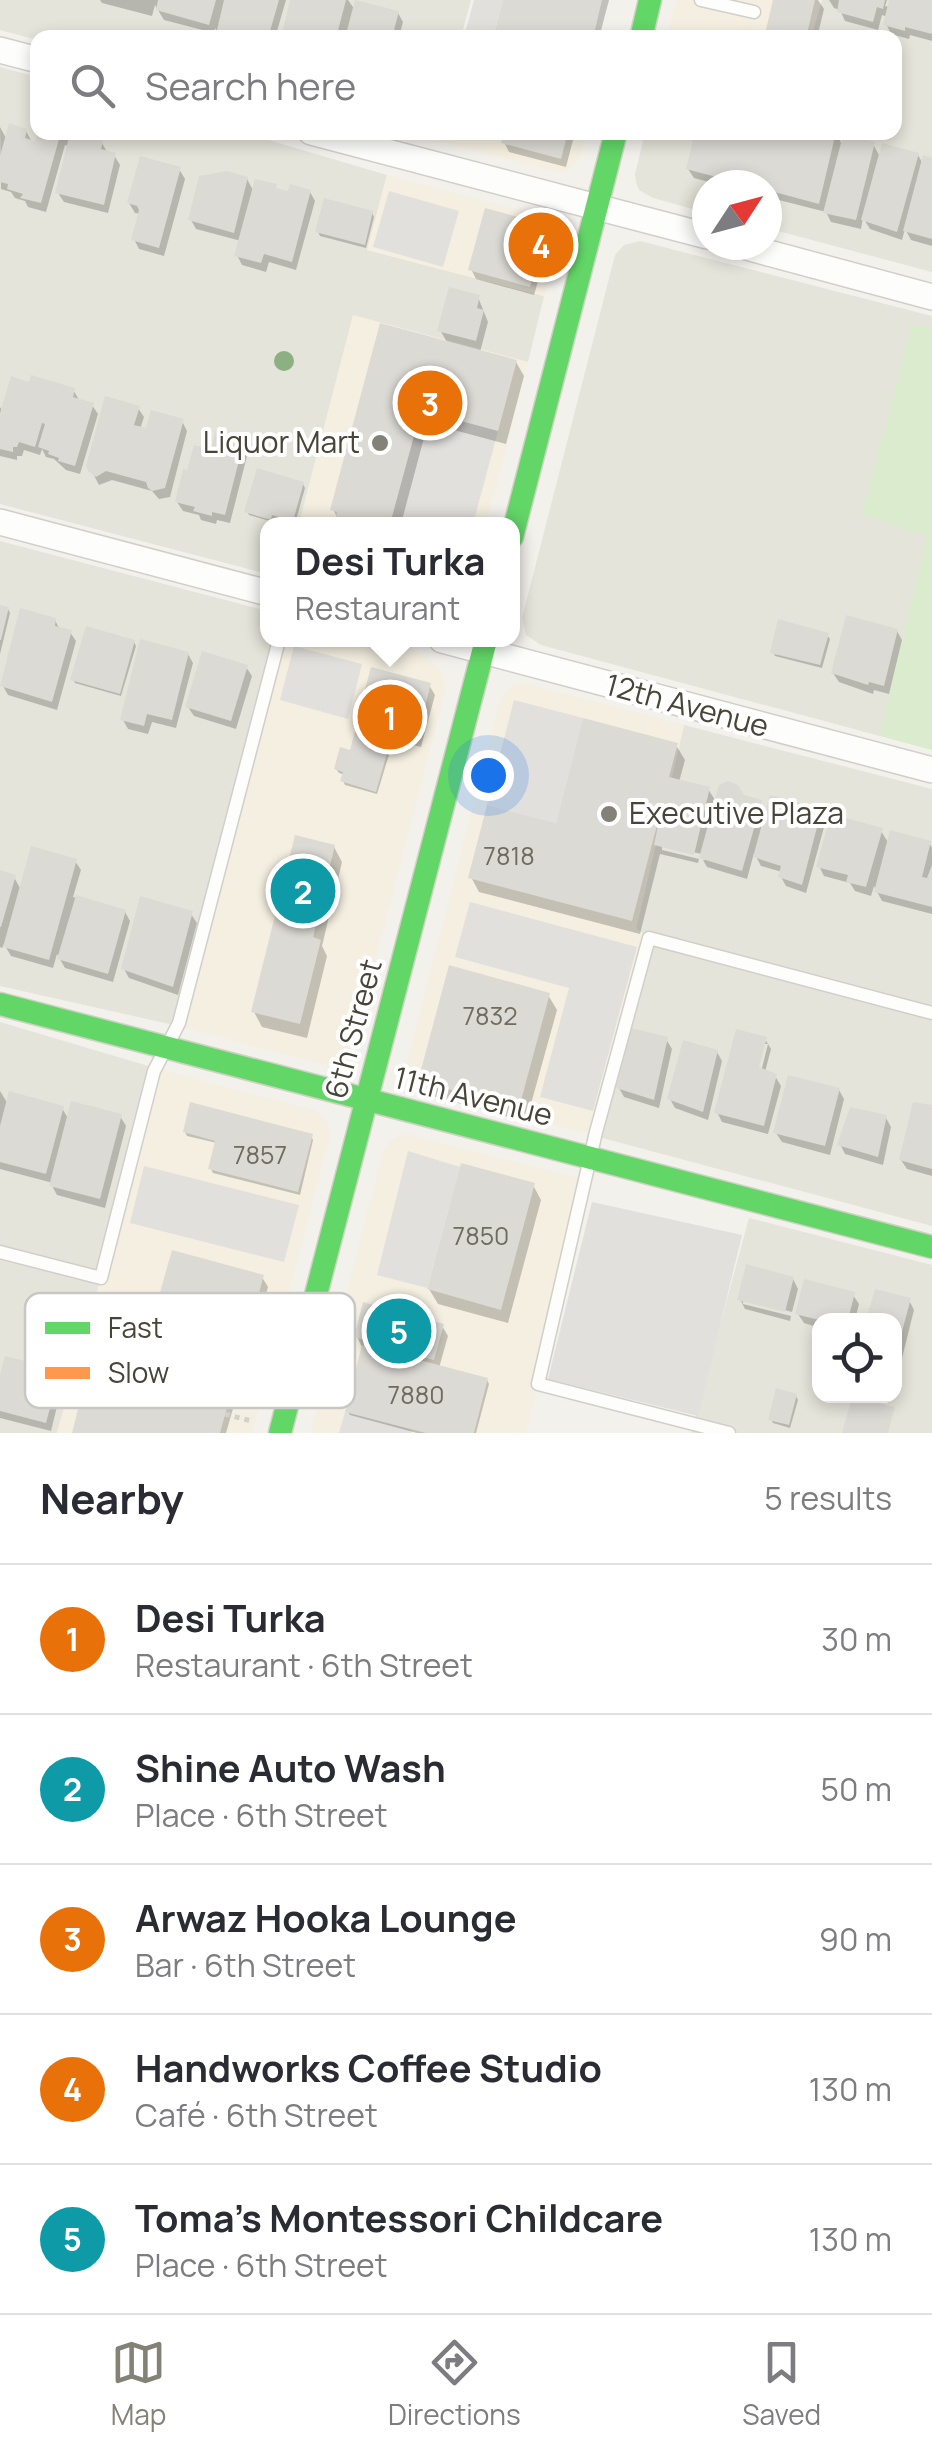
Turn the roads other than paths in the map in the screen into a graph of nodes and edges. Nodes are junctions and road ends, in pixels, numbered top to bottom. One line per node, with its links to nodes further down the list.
1 (650, 0): 4 (street)
2 (700, 0): 3 (lane)
3 (754, 12)
4 (643, 30)
5 (0, 50): 6 (street)
6 (30, 58)
7 (341, 140): 9 (street)
8 (614, 140): 9 (street)
9 (596, 207): 10 (street); 13 (street)
10 (692, 232)
11 (782, 256): 12 (street)
12 (932, 296)
13 (517, 517)
14 (0, 522): 15 (street)
15 (260, 590)
16 (277, 647): 22 (lane)
17 (483, 647): 23 (street, 6th Street)
18 (490, 647): 19 (street, 12th Avenue)
19 (932, 770)
20 (0, 1004): 22 (street, 11th Avenue)
21 (932, 1012): 24 (lane)
22 (167, 1047): 23 (street, 11th Avenue); 26 (lane)
23 (366, 1100): 24 (street, 11th Avenue); 27 (street, 6th Street)
24 (590, 1158): 25 (street, 11th Avenue); 28 (lane)
25 (932, 1247)
26 (0, 1252)
27 (319, 1293)
28 (729, 1433)

